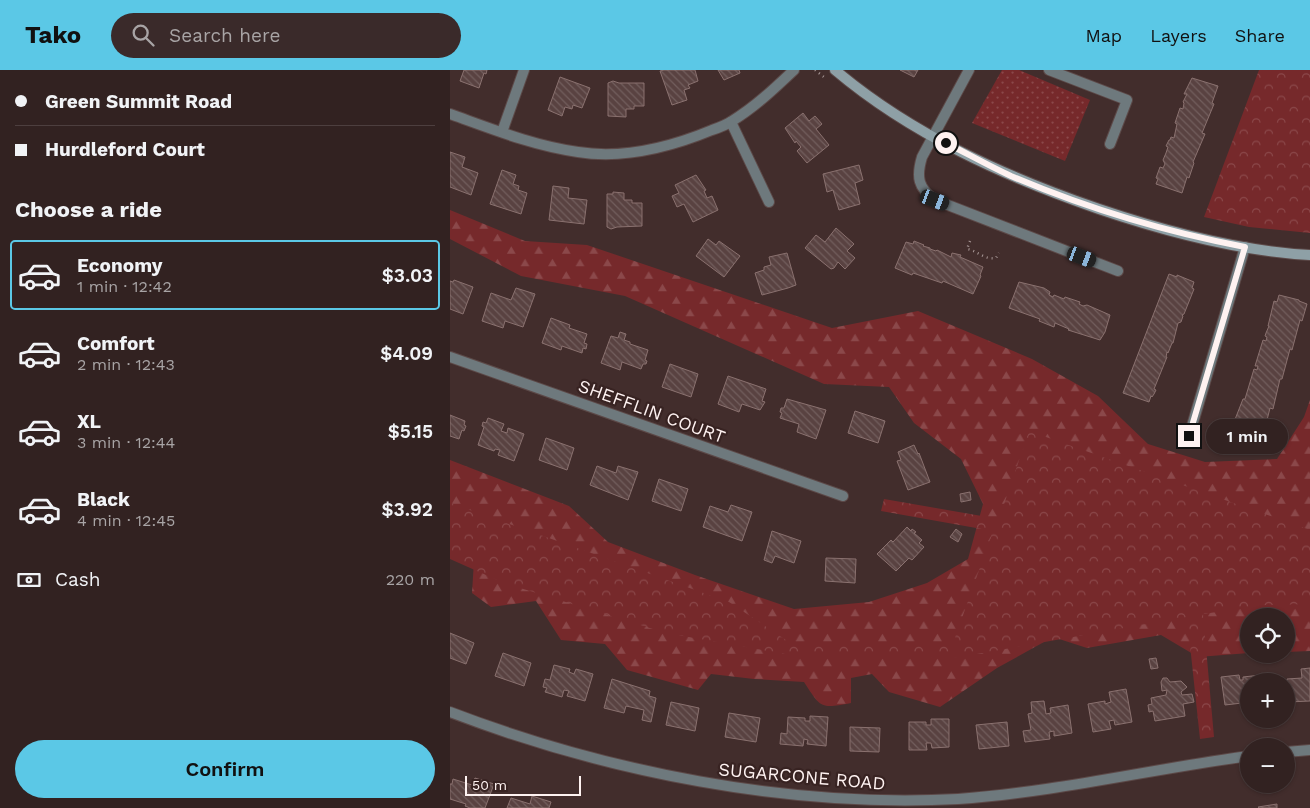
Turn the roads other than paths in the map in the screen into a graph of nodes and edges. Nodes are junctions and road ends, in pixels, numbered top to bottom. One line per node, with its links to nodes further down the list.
1 (524, 70): 8 (street)
2 (794, 70): 7 (street)
3 (836, 70): 9 (street)
4 (969, 70): 9 (street)
5 (1049, 70): 10 (street)
6 (450, 114): 8 (street)
7 (731, 122): 8 (street); 11 (street)
8 (502, 132)
9 (934, 137): 12 (street); 14 (street)
10 (1110, 144)
11 (769, 202)
12 (1245, 247): 13 (street); 16 (street)
13 (1310, 255)
14 (1118, 271)
15 (450, 357): 17 (street, SHEFFLIN COURT)
16 (1189, 436)
17 (843, 496)
18 (450, 712): 21 (street, SUGARCONE ROAD)
19 (1310, 750): 20 (street)
20 (1295, 751)
21 (1240, 757)

